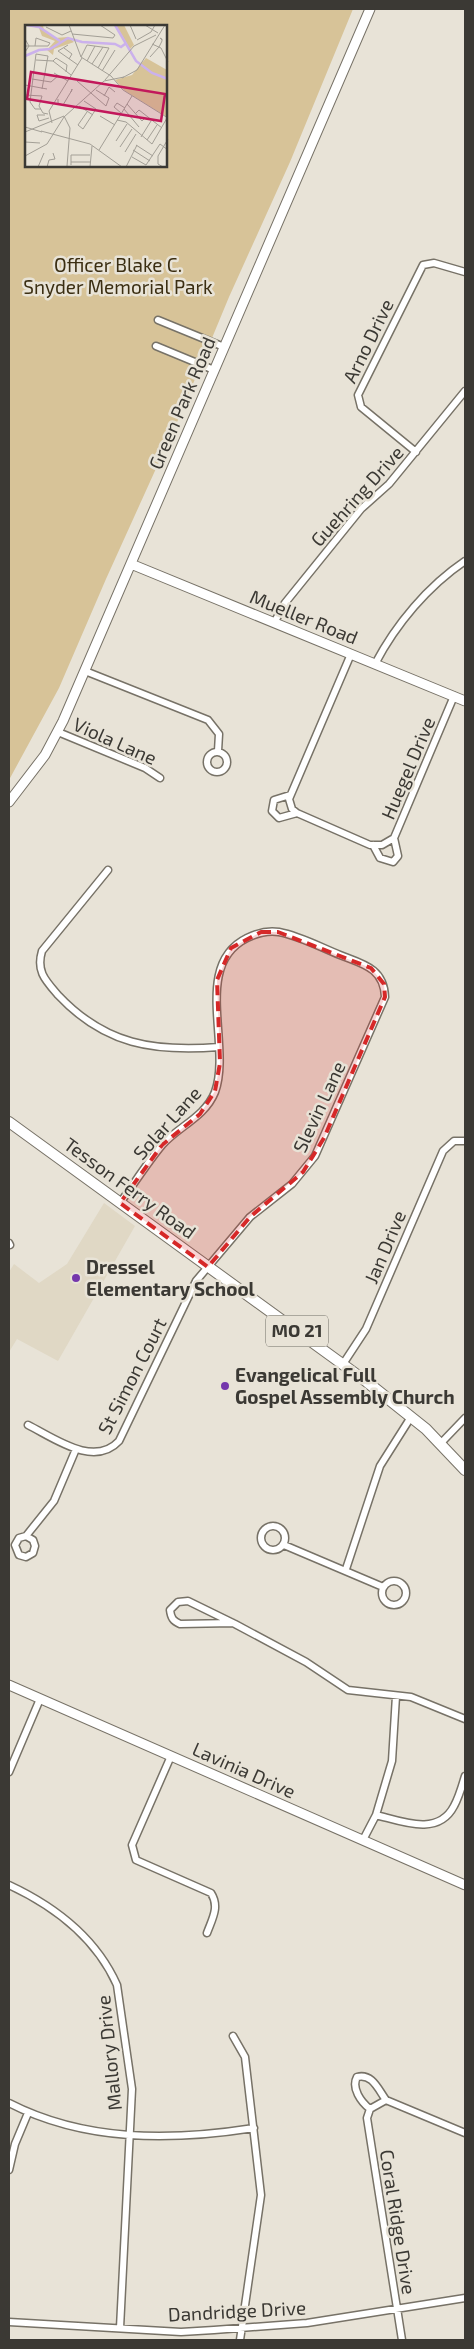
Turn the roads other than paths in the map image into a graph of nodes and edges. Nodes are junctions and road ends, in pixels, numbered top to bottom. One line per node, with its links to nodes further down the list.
1 (370, 9): 5 (street, Green Park Road)
2 (465, 272): 8 (street, Arno Drive)
3 (158, 320): 5 (street)
4 (156, 346): 6 (street)
5 (224, 347): 6 (street, Green Park Road)
6 (214, 370): 10 (street, Green Park Road)
7 (465, 391): 8 (street, Guehring Drive)
8 (416, 452): 11 (street, Guehring Drive)
9 (465, 561): 13 (street)
10 (131, 564): 11 (street, Mueller Road); 14 (street, Green Park Road)
11 (274, 623): 12 (street, Mueller Road)
12 (351, 654): 13 (street, Mueller Road); 20 (street)
13 (375, 664): 15 (street, Mueller Road)
14 (85, 671): 17 (street, Green Park Road); 18 (street)
15 (454, 696): 16 (street, Mueller Road); 23 (street, Huegel Drive)
16 (465, 701)
17 (58, 732): 19 (street, Viola Lane); 21 (street, Green Park Road)
18 (218, 751)
19 (160, 778)
20 (290, 795): 22 (street); 22 (street)
21 (9, 802)
22 (297, 813): 24 (street)
23 (394, 838): 24 (street, Huegel Drive); 24 (street)
24 (373, 845)
25 (108, 870): 27 (street)
26 (384, 984): 27 (street, Solar Lane); 31 (street, Slevin Lane)
27 (220, 1047): 30 (street, Solar Lane)
28 (9, 1122): 30 (main road, Tesson Ferry Road / MO 21)
29 (465, 1140): 32 (street, Jan Drive)
30 (120, 1203): 31 (main road, Tesson Ferry Road / MO 21)
31 (208, 1267): 32 (main road, Tesson Ferry Road / MO 21); 37 (street, St Simon Court)
32 (342, 1364): 33 (main road, Tesson Ferry Road / MO 21)
33 (411, 1417): 36 (main road, Tesson Ferry Road / MO 21); 41 (street)
34 (465, 1418): 36 (street)
35 (28, 1425): 37 (street, St Simon Court)
36 (441, 1443): 38 (main road, Tesson Ferry Road / MO 21)
37 (76, 1449): 39 (street)
38 (465, 1470)
39 (26, 1536)
40 (284, 1544): 40 (street); 41 (street)
41 (346, 1569): 42 (street)
42 (383, 1587)
43 (233, 1623): 43 (street); 45 (street)
44 (9, 1685): 46 (street, Lavinia Drive)
45 (396, 1696): 47 (street); 51 (street)
46 (40, 1699): 48 (street, Lavinia Drive); 49 (street)
47 (465, 1719)
48 (171, 1756): 52 (street, Lavinia Drive); 55 (street)
49 (9, 1772)
50 (465, 1776): 51 (street)
51 (376, 1814): 52 (street)
52 (363, 1840): 54 (street, Lavinia Drive)
53 (9, 1885): 63 (street, Mallory Drive)
54 (465, 1885)
55 (208, 1933)
56 (233, 2036): 61 (street)
57 (386, 2100): 59 (street); 59 (street); 62 (street)
58 (9, 2103): 60 (street)
59 (370, 2109): 66 (street, Coral Ridge Drive)
60 (28, 2113): 63 (street); 64 (street)
61 (254, 2128): 63 (street); 68 (street)
62 (465, 2133)
63 (130, 2135): 69 (street, Mallory Drive)
64 (9, 2170)
65 (465, 2298): 66 (street, Dandridge Drive)
66 (397, 2308): 68 (street, Dandridge Drive); 71 (street, Coral Ridge Drive)
67 (9, 2322): 69 (street, Dandridge Drive)
68 (242, 2327): 69 (street, Dandridge Drive); 70 (street)
69 (120, 2328)
70 (240, 2340)
71 (402, 2340)

